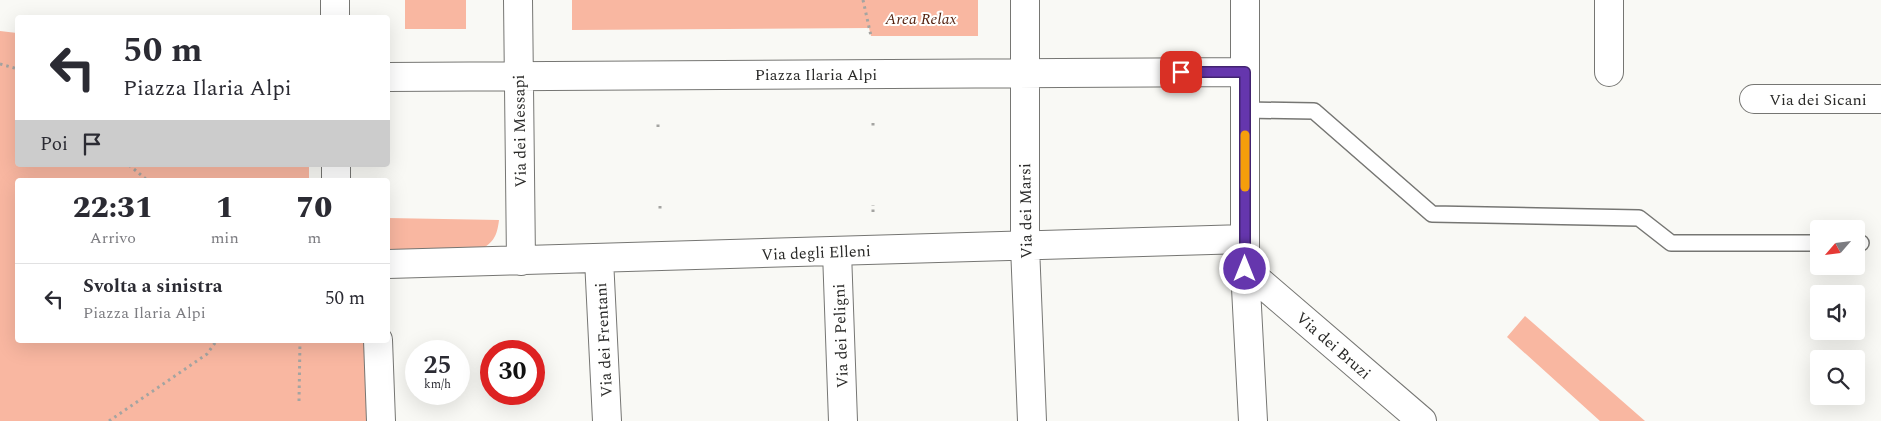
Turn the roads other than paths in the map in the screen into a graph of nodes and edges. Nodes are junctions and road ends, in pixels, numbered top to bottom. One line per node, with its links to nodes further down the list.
1 (335, 0): 6 (street)
2 (518, 0): 10 (street, Via dei Messapi)
3 (1025, 0): 9 (street, Via dei Marsi)
4 (1245, 0): 7 (street)
5 (1610, 0): 8 (street)
6 (335, 15)
7 (1245, 72): 9 (street, Piazza Ilaria Alpi); 14 (street)
8 (1610, 72)
9 (1025, 73): 10 (street, Piazza Ilaria Alpi); 17 (street, Via dei Marsi)
10 (518, 77): 11 (street, Piazza Ilaria Alpi); 20 (street, Via dei Messapi)
11 (390, 78)
12 (1754, 99): 13 (street, Via dei Sicani)
13 (1881, 99)
14 (1245, 110): 15 (street); 16 (lane)
15 (1245, 239): 17 (street, Via degli Elleni); 22 (street)
16 (1810, 243)
17 (1025, 246): 18 (street, Via degli Elleni); 27 (street, Via dei Marsi)
18 (838, 252): 19 (street, Via degli Elleni); 26 (street, Via dei Peligni)
19 (599, 259): 20 (street, Via degli Elleni); 25 (street, Via dei Frentani)
20 (521, 261): 21 (street, Via degli Elleni)
21 (390, 264)
22 (1245, 269): 28 (street); 29 (street, Via dei Bruzi)
23 (378, 343): 24 (street)
24 (381, 421)
25 (607, 421)
26 (843, 421)
27 (1032, 421)
28 (1253, 421)
29 (1422, 421)

